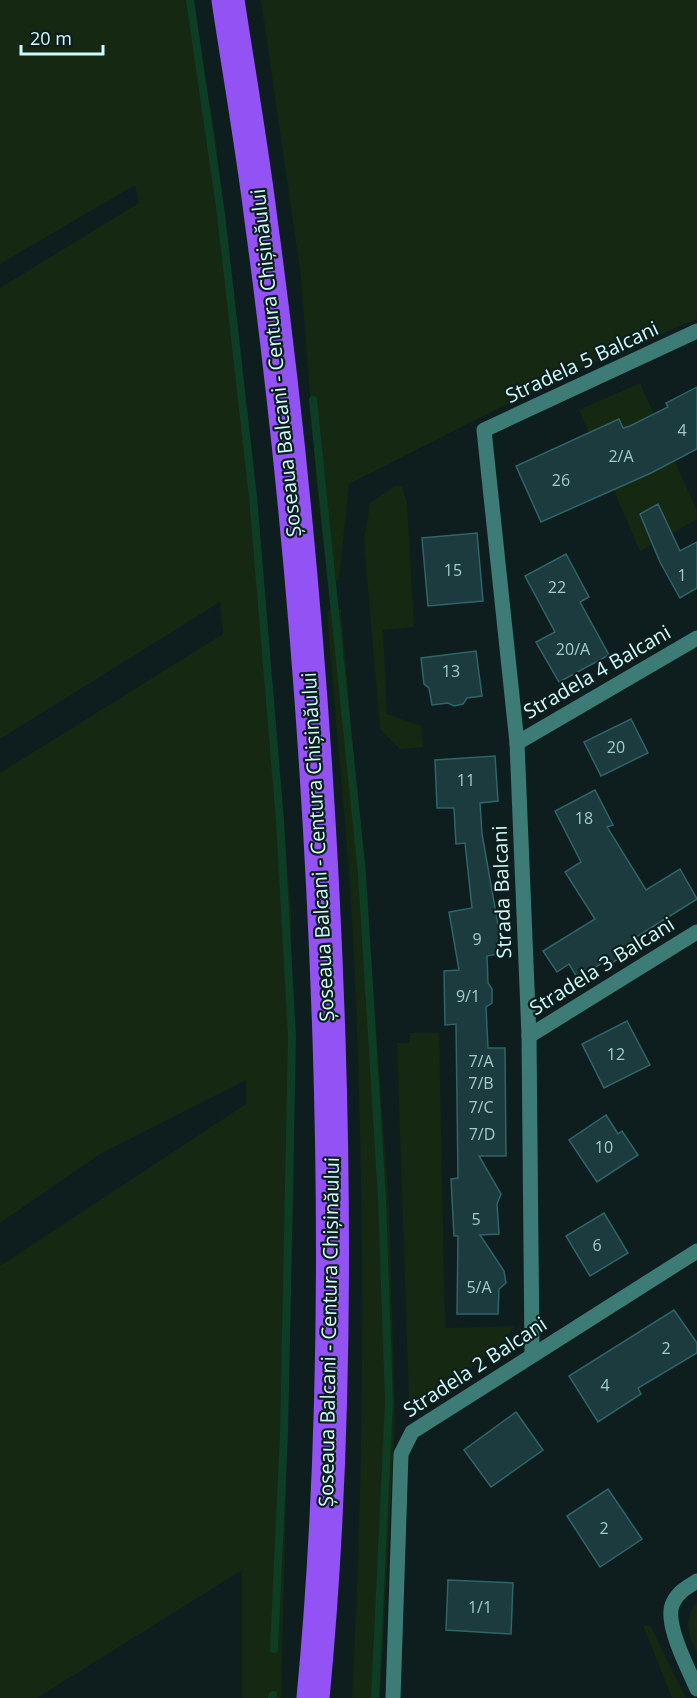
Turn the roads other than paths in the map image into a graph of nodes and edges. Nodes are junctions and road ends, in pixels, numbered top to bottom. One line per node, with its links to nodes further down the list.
1 (228, 0): 12 (highway, Șoseaua Balcani - Centura Chișinăului)
2 (697, 331): 3 (street, Stradela 5 Balcani)
3 (484, 430): 5 (street, Strada Balcani)
4 (697, 638): 5 (street, Stradela 4 Balcani)
5 (518, 742): 7 (street, Strada Balcani)
6 (697, 932): 7 (street, Stradela 3 Balcani)
7 (529, 1036): 9 (street, Strada Balcani)
8 (697, 1251): 9 (street, Stradela 2 Balcani)
9 (531, 1354): 13 (street, Stradela 2 Balcani)
10 (697, 1581): 11 (street)
11 (697, 1689)
12 (313, 1698)
13 (393, 1698)

